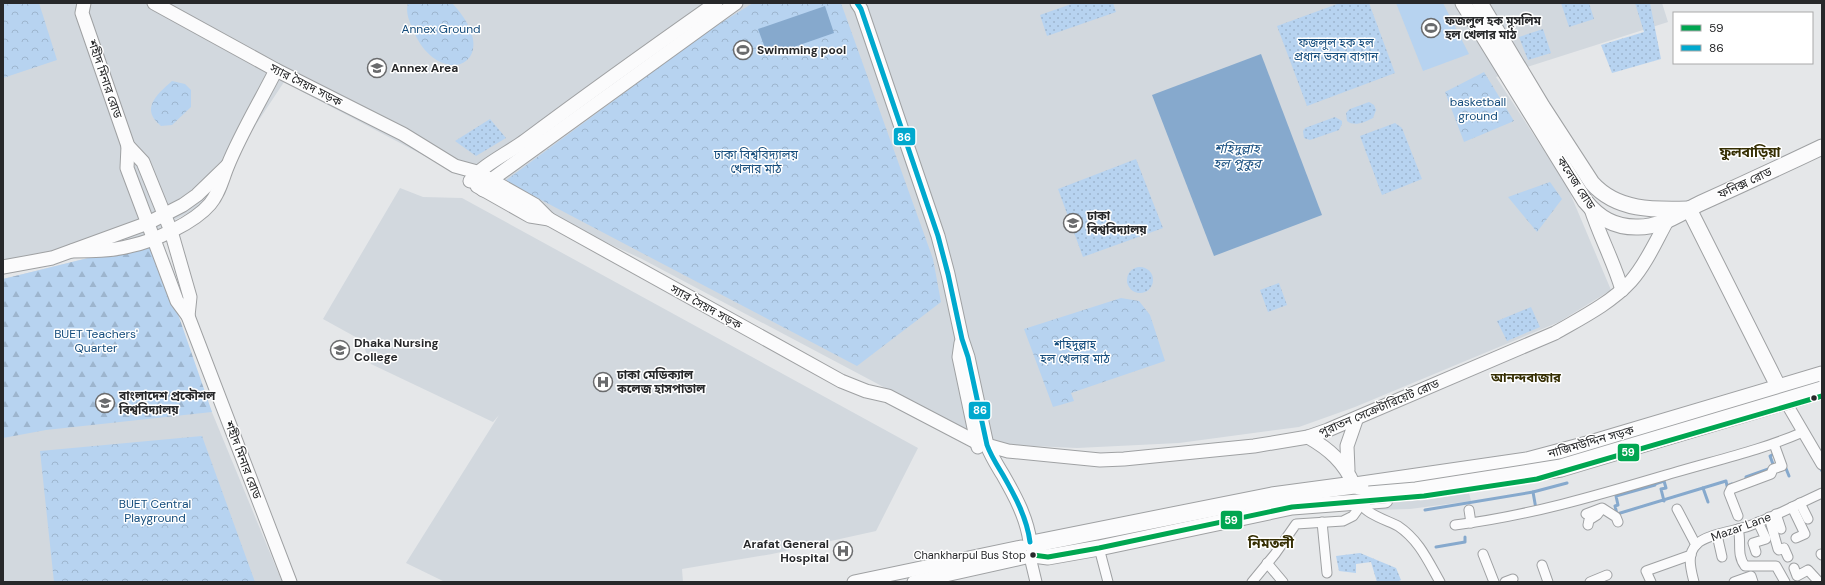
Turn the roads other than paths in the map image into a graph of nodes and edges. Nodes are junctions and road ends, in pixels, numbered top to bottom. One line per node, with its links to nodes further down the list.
1 (154, 3): 8 (main road, স্যার সৈয়দ সড়ক)
2 (716, 3): 12 (main road)
3 (736, 3): 13 (main road)
4 (857, 3): 35 (main road)
5 (1463, 3): 14 (main road, কলেজ রোড)
6 (1480, 3): 15 (main road, কলেজ রোড)
7 (80, 6): 9 (main road, শহীদ মিনার রোড)
8 (276, 70): 11 (main road); 12 (main road, স্যার সৈয়দ সড়ক)
9 (128, 146): 16 (main road, শহীদ মিনার রোড); 18 (main road, শহীদ মিনার রোড)
10 (1822, 147): 15 (main road, ফনিক্স রোড)
11 (227, 166): 16 (main road); 19 (main road)
12 (473, 177): 13 (main road, স্যার সৈয়দ সড়ক)
13 (487, 185): 35 (main road, স্যার সৈয়দ সড়ক)
14 (1592, 209): 17 (main road, কলেজ রোড); 23 (main road)
15 (1689, 209): 17 (main road, কলেজ রোড); 27 (main road)
16 (164, 215): 18 (main road); 19 (main road, শহীদ মিনার রোড)
17 (1667, 221): 23 (main road, পুরাতন সেক্রেটারিয়েট রোড)
18 (148, 223): 20 (main road, শহীদ মিনার রোড); 21 (main road)
19 (171, 231): 20 (main road); 24 (main road, শহীদ মিনার রোড)
20 (154, 238): 21 (main road); 24 (main road, শহীদ মিনার রোড)
21 (72, 251): 22 (main road)
22 (3, 267)
23 (1622, 290): 31 (main road, পুরাতন সেক্রেটারিয়েট রোড)
24 (188, 316): 76 (main road, শহীদ মিনার রোড)
25 (1822, 374): 27 (main road, নাজিমউদ্দিন সড়ক)
26 (1822, 384): 37 (highway)
27 (1778, 388): 30 (main road); 37 (main road, নাজিমউদ্দিন সড়ক)
28 (1822, 390): 37 (highway, bridge)
29 (1822, 396): 30 (main road)
30 (1788, 406): 32 (street); 37 (main road)
31 (1356, 420): 33 (main road, পুরাতন সেক্রেটারিয়েট রোড); 37 (main road)
32 (1800, 427): 34 (street); 36 (street)
33 (1308, 437): 35 (main road, পুরাতন সেক্রেটারিয়েট রোড); 37 (main road)
34 (1774, 444): 39 (street); 46 (street)
35 (984, 449): 62 (main road)
36 (1822, 464)
37 (1359, 491): 41 (main road); 49 (street); 62 (highway); 83 (street)
38 (1822, 493): 40 (street, Mazar Lane)
39 (1598, 495): 42 (street); 53 (street)
40 (1796, 505): 47 (street, Mazar Lane); 48 (street); 59 (street)
41 (1292, 507): 52 (street); 61 (main road)
42 (1602, 508): 45 (street); 50 (street); 55 (street)
43 (1677, 509): 60 (street)
44 (1469, 510): 53 (street)
45 (1586, 514)
46 (1738, 516)
47 (1772, 516): 51 (street, Mazar Lane); 57 (street); 67 (street)
48 (1808, 519)
49 (1322, 522): 52 (street); 72 (street)
50 (1618, 522)
51 (1758, 522): 56 (street, Mazar Lane); 63 (street)
52 (1295, 523): 68 (street)
53 (1471, 524): 54 (street)
54 (1455, 525)
55 (1588, 525)
56 (1738, 529): 58 (street, Mazar Lane); 90 (street)
57 (1781, 529)
58 (1717, 535): 60 (street, Mazar Lane); 66 (street)
59 (1796, 538)
60 (1696, 545): 65 (street, Mazar Lane)
61 (1099, 548): 62 (main road); 80 (street)
62 (1029, 550): 77 (main road); 78 (main road); 79 (street)
63 (1756, 552)
64 (1483, 554): 84 (street)
65 (1691, 555): 74 (street, Mazar Lane); 87 (street)
66 (1722, 557)
67 (1788, 557)
68 (1267, 563): 81 (street); 82 (street)
69 (1542, 565): 85 (street)
70 (1794, 568): 75 (street)
71 (1701, 570): 74 (street)
72 (1327, 574)
73 (1607, 575): 86 (street)
74 (1693, 578)
75 (1820, 581)
76 (290, 582)
77 (854, 582)
78 (914, 582)
79 (1036, 582)
80 (1108, 582)
81 (1252, 582)
82 (1283, 582)
83 (1440, 582)
84 (1494, 582)
85 (1548, 582)
86 (1590, 582)
87 (1651, 582)
88 (1734, 582): 89 (street)
89 (1753, 582)
90 (1785, 582)

